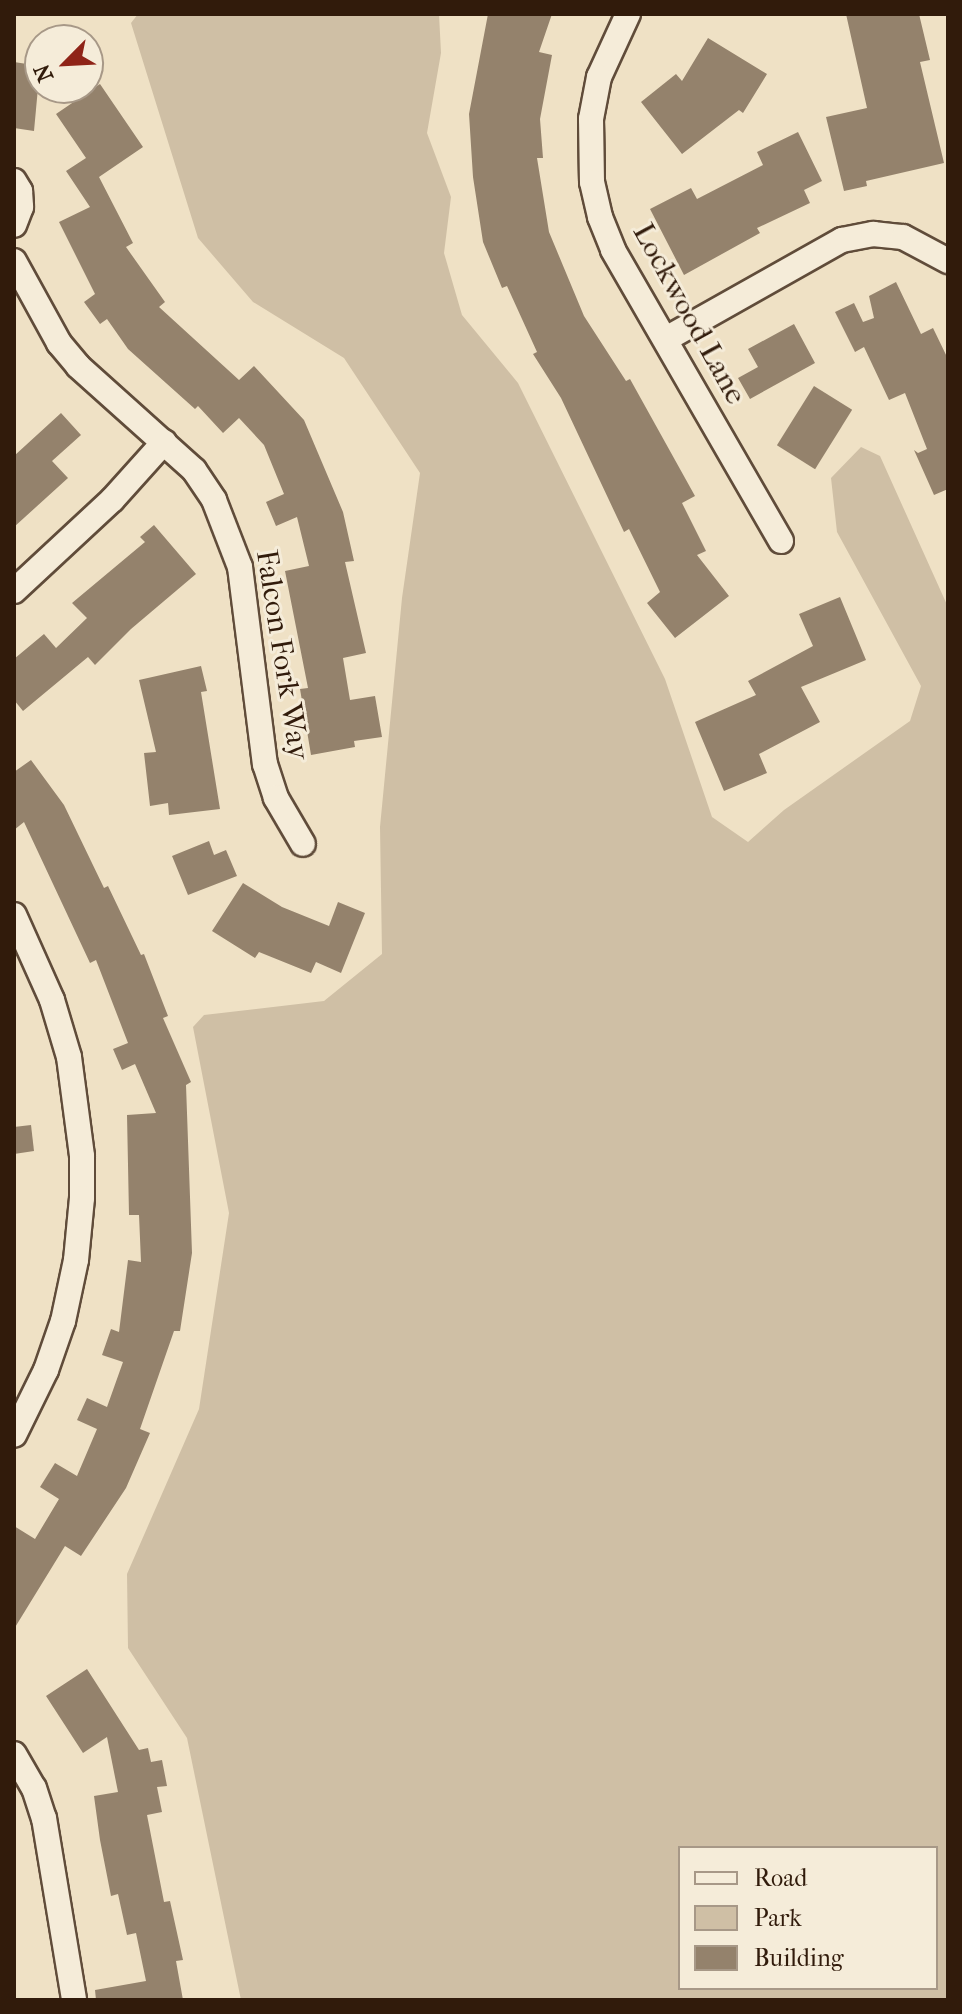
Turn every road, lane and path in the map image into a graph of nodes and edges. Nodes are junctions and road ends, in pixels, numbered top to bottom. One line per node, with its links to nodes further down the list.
1 (628, 14): 6 (street, Lockwood Lane)
2 (14, 181): 3 (street)
3 (14, 225)
4 (945, 251): 6 (street)
5 (14, 261): 7 (street, Falcon Fork Way)
6 (666, 339): 8 (street, Lockwood Lane)
7 (164, 442): 9 (street); 10 (street, Falcon Fork Way)
8 (781, 541)
9 (14, 591)
10 (303, 844)
11 (14, 915): 12 (street)
12 (14, 1435)
13 (14, 1754): 14 (street)
14 (74, 2000)

